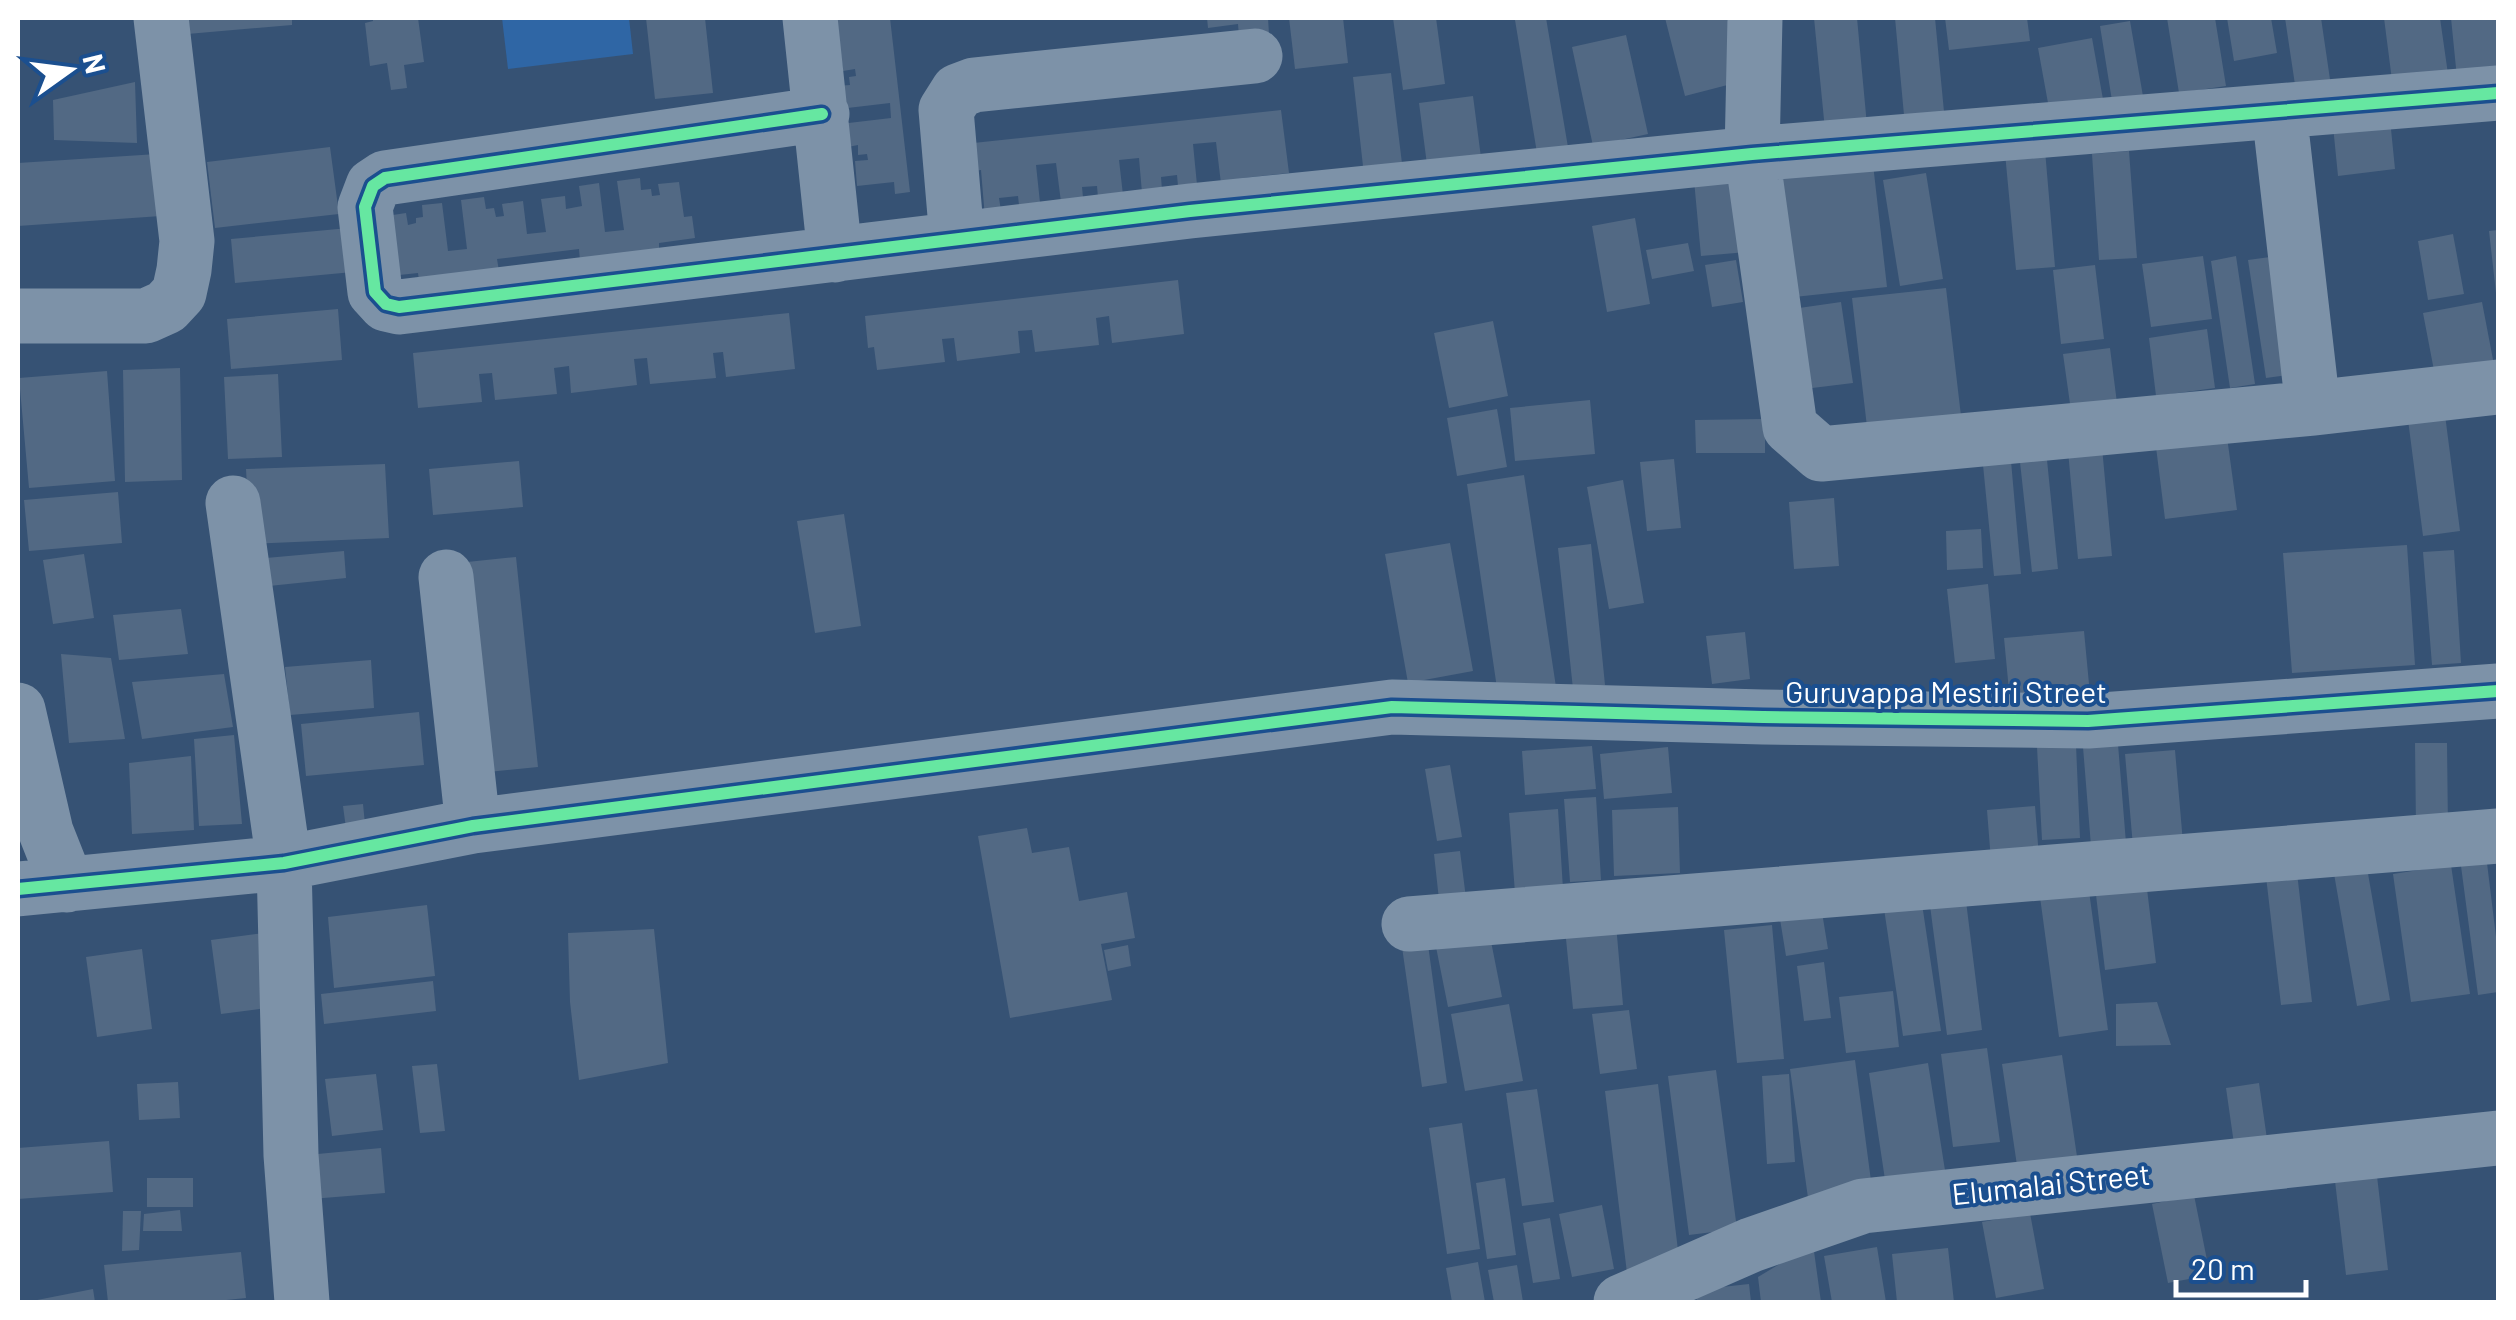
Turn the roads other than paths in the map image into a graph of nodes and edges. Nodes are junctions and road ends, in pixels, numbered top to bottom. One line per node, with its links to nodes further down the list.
1 (161, 18): 11 (street)
2 (810, 18): 7 (street)
3 (1756, 18): 8 (street)
4 (1256, 56): 9 (street)
5 (2498, 93): 6 (street)
6 (2278, 111): 8 (street); 13 (street)
7 (822, 114): 10 (street); 10 (street)
8 (1752, 154): 9 (street); 13 (street)
9 (957, 240): 10 (street)
10 (835, 254)
11 (18, 316)
12 (2498, 388): 13 (street)
13 (2313, 408)
14 (232, 503): 20 (street)
15 (446, 577): 18 (street)
16 (2498, 691): 18 (street, Guruvappa Mestiri Street)
17 (18, 710): 21 (street)
18 (473, 826): 20 (street, Guruvappa Mestiri Street)
19 (2498, 836): 22 (street)
20 (284, 864): 21 (street, Guruvappa Mestiri Street); 24 (street)
21 (42, 887)
22 (1409, 924)
23 (2498, 1138): 25 (street, Elumalai Street)
24 (302, 1302)
25 (1622, 1302)

